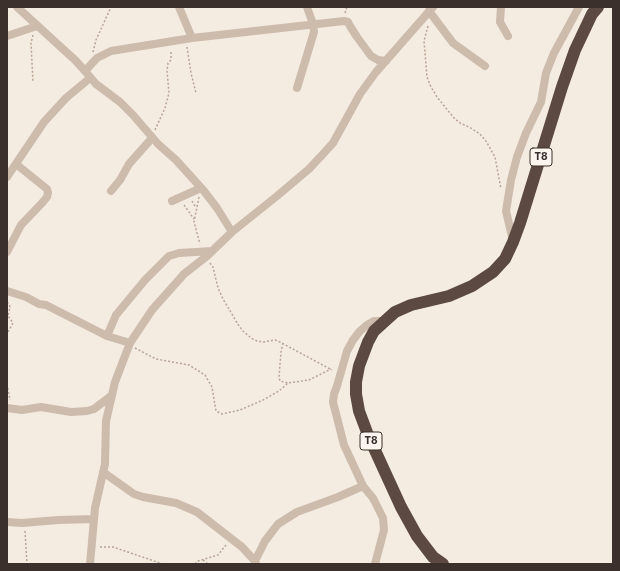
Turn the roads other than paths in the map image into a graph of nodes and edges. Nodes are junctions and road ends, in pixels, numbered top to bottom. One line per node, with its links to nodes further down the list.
1 (17, 7): 9 (street)
2 (179, 7): 12 (street)
3 (307, 7): 8 (street)
4 (501, 7): 11 (street)
5 (579, 7): 24 (street)
6 (598, 7): 24 (highway, T8)
7 (431, 11): 13 (street); 14 (street)
8 (313, 24): 12 (street); 13 (street); 16 (street)
9 (36, 27): 10 (street); 15 (street)
10 (7, 36)
11 (508, 36)
12 (189, 39): 15 (street)
13 (386, 61): 23 (street)
14 (485, 66)
15 (88, 71): 17 (street); 18 (street)
16 (297, 88)
17 (152, 138): 20 (street); 21 (street)
18 (16, 164): 19 (street); 25 (street)
19 (7, 177)
20 (201, 188): 22 (street); 23 (street)
21 (111, 190)
22 (172, 201)
23 (232, 232): 26 (street)
24 (513, 242): 28 (highway, T8)
25 (7, 252)
26 (207, 253): 29 (street); 30 (street)
27 (7, 291): 29 (street)
28 (384, 321): 34 (street); 38 (highway, T8)
29 (107, 336): 30 (street)
30 (130, 344): 31 (street)
31 (111, 396): 32 (street); 33 (street)
32 (9, 408)
33 (103, 472): 35 (street); 37 (street)
34 (364, 486): 37 (street); 40 (street)
35 (94, 519): 36 (street); 39 (street)
36 (7, 522)
37 (255, 562)
38 (436, 562)
39 (90, 564)
40 (375, 564)

